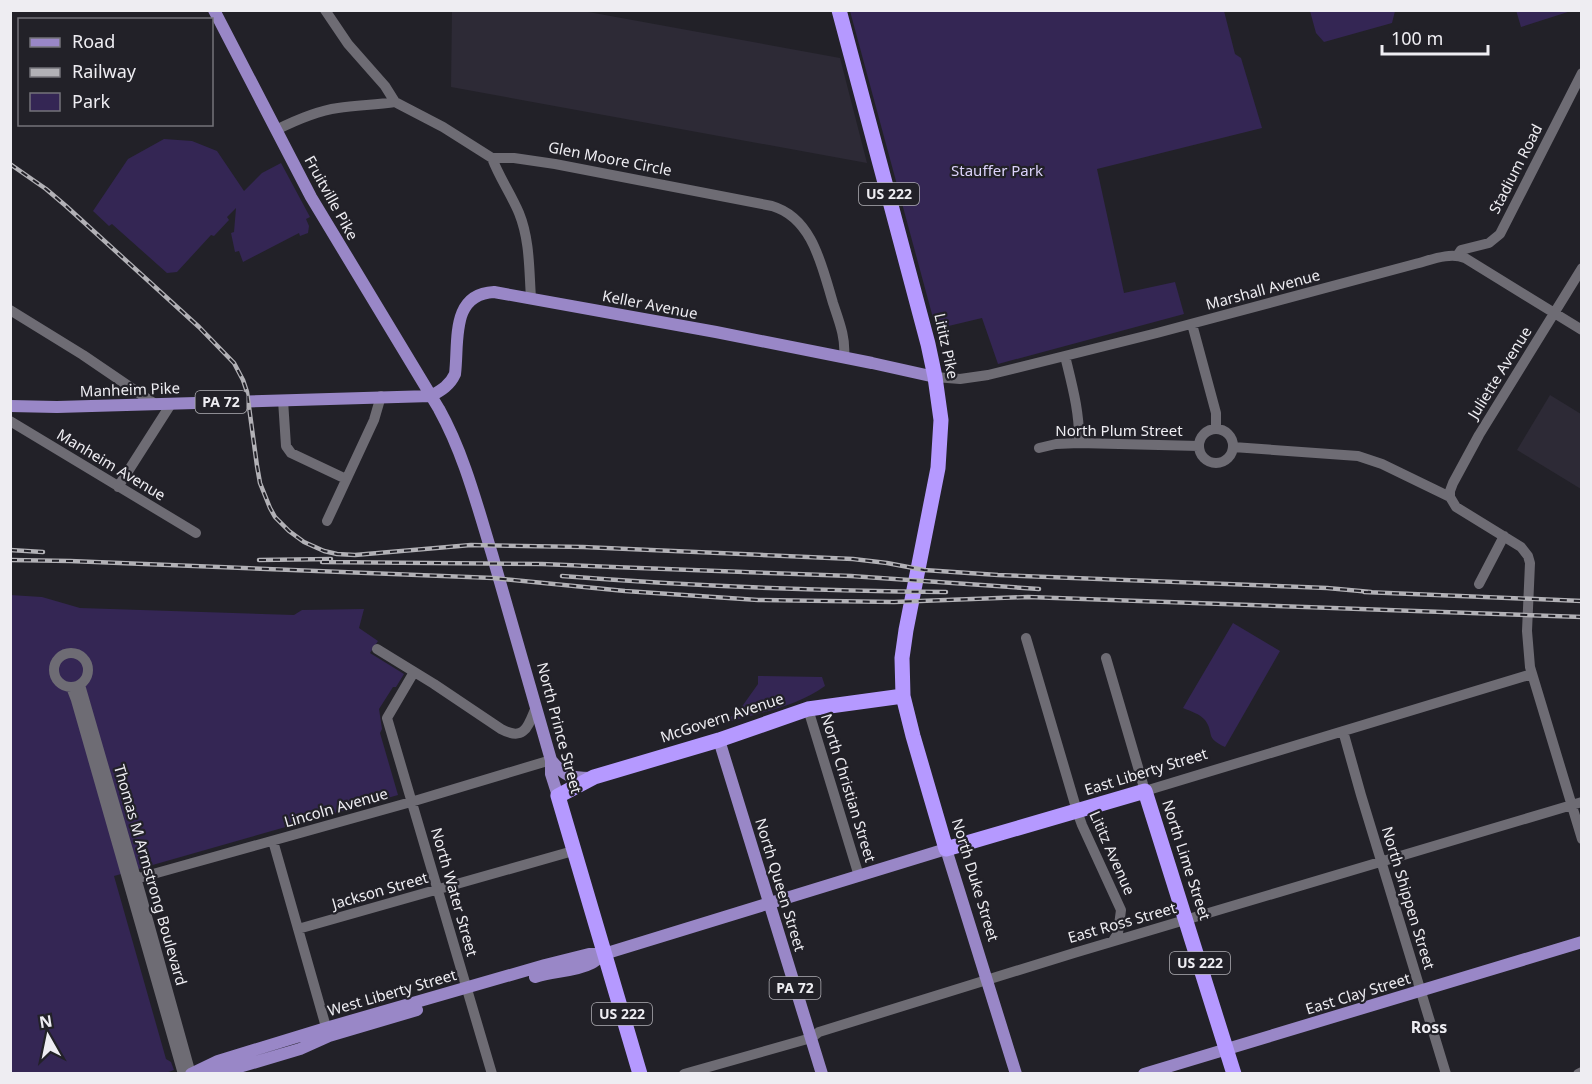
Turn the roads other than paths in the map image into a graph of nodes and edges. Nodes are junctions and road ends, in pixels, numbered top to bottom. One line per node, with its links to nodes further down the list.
1 (214, 10): 6 (main road, Fruitville Pike)
2 (325, 10): 5 (street)
3 (840, 10): 17 (highway, Lititz Pike / US 222)
4 (1581, 73): 8 (street, Stadium Road)
5 (395, 102): 6 (street); 7 (street)
6 (276, 130): 19 (main road, Fruitville Pike)
7 (492, 158): 10 (street); 16 (street, Glen Moore Circle)
8 (1457, 256): 12 (street); 13 (street, Marshall Avenue)
9 (1581, 268): 12 (street, Juliette Avenue)
10 (531, 298): 16 (main road, Keller Avenue); 19 (main road, Keller Avenue)
11 (10, 310): 21 (street)
12 (1554, 314): 14 (street); 32 (street, Juliette Avenue)
13 (1192, 324): 15 (street, Marshall Avenue); 25 (street)
14 (1581, 330)
15 (1065, 356): 17 (street, Marshall Avenue); 26 (street)
16 (844, 357): 17 (main road, Keller Avenue)
17 (935, 377): 43 (highway, Lititz Pike / US 222)
18 (381, 396): 19 (main road, Manheim Pike / PA 72); 20 (main road, Manheim Pike / PA 72); 30 (street)
19 (431, 396): 44 (main road, North Prince Street)
20 (283, 400): 22 (main road, Manheim Pike / PA 72); 30 (street)
21 (155, 404): 22 (main road, Manheim Pike / PA 72); 23 (main road, Manheim Pike / PA 72)
22 (171, 404): 31 (street)
23 (10, 406)
24 (10, 421): 31 (street, Manheim Avenue)
25 (1216, 428): 27 (street, North Plum Street); 28 (street)
26 (1079, 443): 27 (street, North Plum Street); 29 (street, North Plum Street)
27 (1199, 446): 28 (street, North Plum Street)
28 (1233, 447): 32 (street)
29 (1040, 448)
30 (346, 479): 33 (street)
31 (118, 487): 34 (street, Manheim Avenue)
32 (1450, 497): 35 (street)
33 (327, 521)
34 (196, 534)
35 (1504, 536): 36 (street); 41 (street)
36 (1479, 584)
37 (1026, 638): 54 (street, Lititz Avenue)
38 (377, 649): 40 (street)
39 (1106, 658): 50 (street, North Lime Street)
40 (414, 672): 44 (street); 52 (street, North Water Street)
41 (1532, 674): 46 (street, East Liberty Street); 53 (street)
42 (75, 686): 61 (street, Thomas M Armstrong Boulevard)
43 (903, 696): 45 (highway, McGovern Avenue); 57 (highway, North Duke Street / US 222)
44 (536, 707): 48 (main road, North Prince Street)
45 (808, 709): 47 (highway, McGovern Avenue); 60 (street, North Christian Street)
46 (1343, 731): 50 (street, East Liberty Street); 59 (street, North Shippen Street)
47 (719, 740): 49 (highway, McGovern Avenue); 63 (main road, North Queen Street / PA 72)
48 (551, 760): 49 (main road); 51 (main road, North Prince Street); 52 (street, Lincoln Avenue)
49 (594, 777): 51 (highway, McGovern Avenue)
50 (1145, 791): 54 (highway, East Liberty Street); 64 (highway, North Lime Street / US 222)
51 (558, 796): 58 (highway, North Prince Street / US 222)
52 (411, 802): 56 (street, Lincoln Avenue); 62 (street, North Water Street)
53 (1576, 803): 55 (street); 59 (street, East Ross Street)
54 (1077, 811): 57 (highway, East Liberty Street); 66 (street, Lititz Avenue)
55 (1581, 839)
56 (273, 841): 61 (street, Lincoln Avenue); 65 (street)
57 (946, 849): 60 (main road, East Liberty Street); 69 (main road, North Duke Street)
58 (573, 851): 62 (street, Jackson Street); 68 (highway, North Prince Street / US 222)
59 (1381, 861): 64 (street, East Ross Street); 70 (street, North Shippen Street)
60 (859, 876): 63 (main road, East Liberty Street)
61 (132, 880): 75 (street, Thomas M Armstrong Boulevard); 76 (street, Thomas M Armstrong Boulevard)
62 (438, 890): 65 (street, Jackson Street); 71 (street, North Water Street)
63 (769, 903): 68 (main road, West Liberty Street); 73 (main road, North Queen Street / PA 72)
64 (1186, 920): 66 (street, East Ross Street); 74 (highway, North Lime Street / US 222)
65 (298, 929): 72 (street)
66 (1113, 942): 69 (street, East Ross Street)
67 (1581, 942): 70 (main road, East Clay Street)
68 (604, 954): 71 (main road, West Liberty Street); 78 (highway, North Prince Street / US 222)
69 (987, 981): 73 (street, East Ross Street); 81 (main road, North Duke Street)
70 (1421, 990): 74 (main road, East Clay Street); 84 (street, North Shippen Street)
71 (468, 992): 72 (main road, West Liberty Street); 77 (street, North Water Street)
72 (327, 1032): 76 (main road, West Liberty Street)
73 (811, 1038): 79 (street, East Ross Street); 80 (main road, North Queen Street / PA 72)
74 (1227, 1049): 82 (main road, East Clay Street); 83 (highway, North Lime Street / US 222)
75 (183, 1074)
76 (192, 1074)
77 (492, 1074)
78 (640, 1074)
79 (684, 1074)
80 (822, 1074)
81 (1016, 1074)
82 (1144, 1074)
83 (1234, 1074)
84 (1446, 1074)

